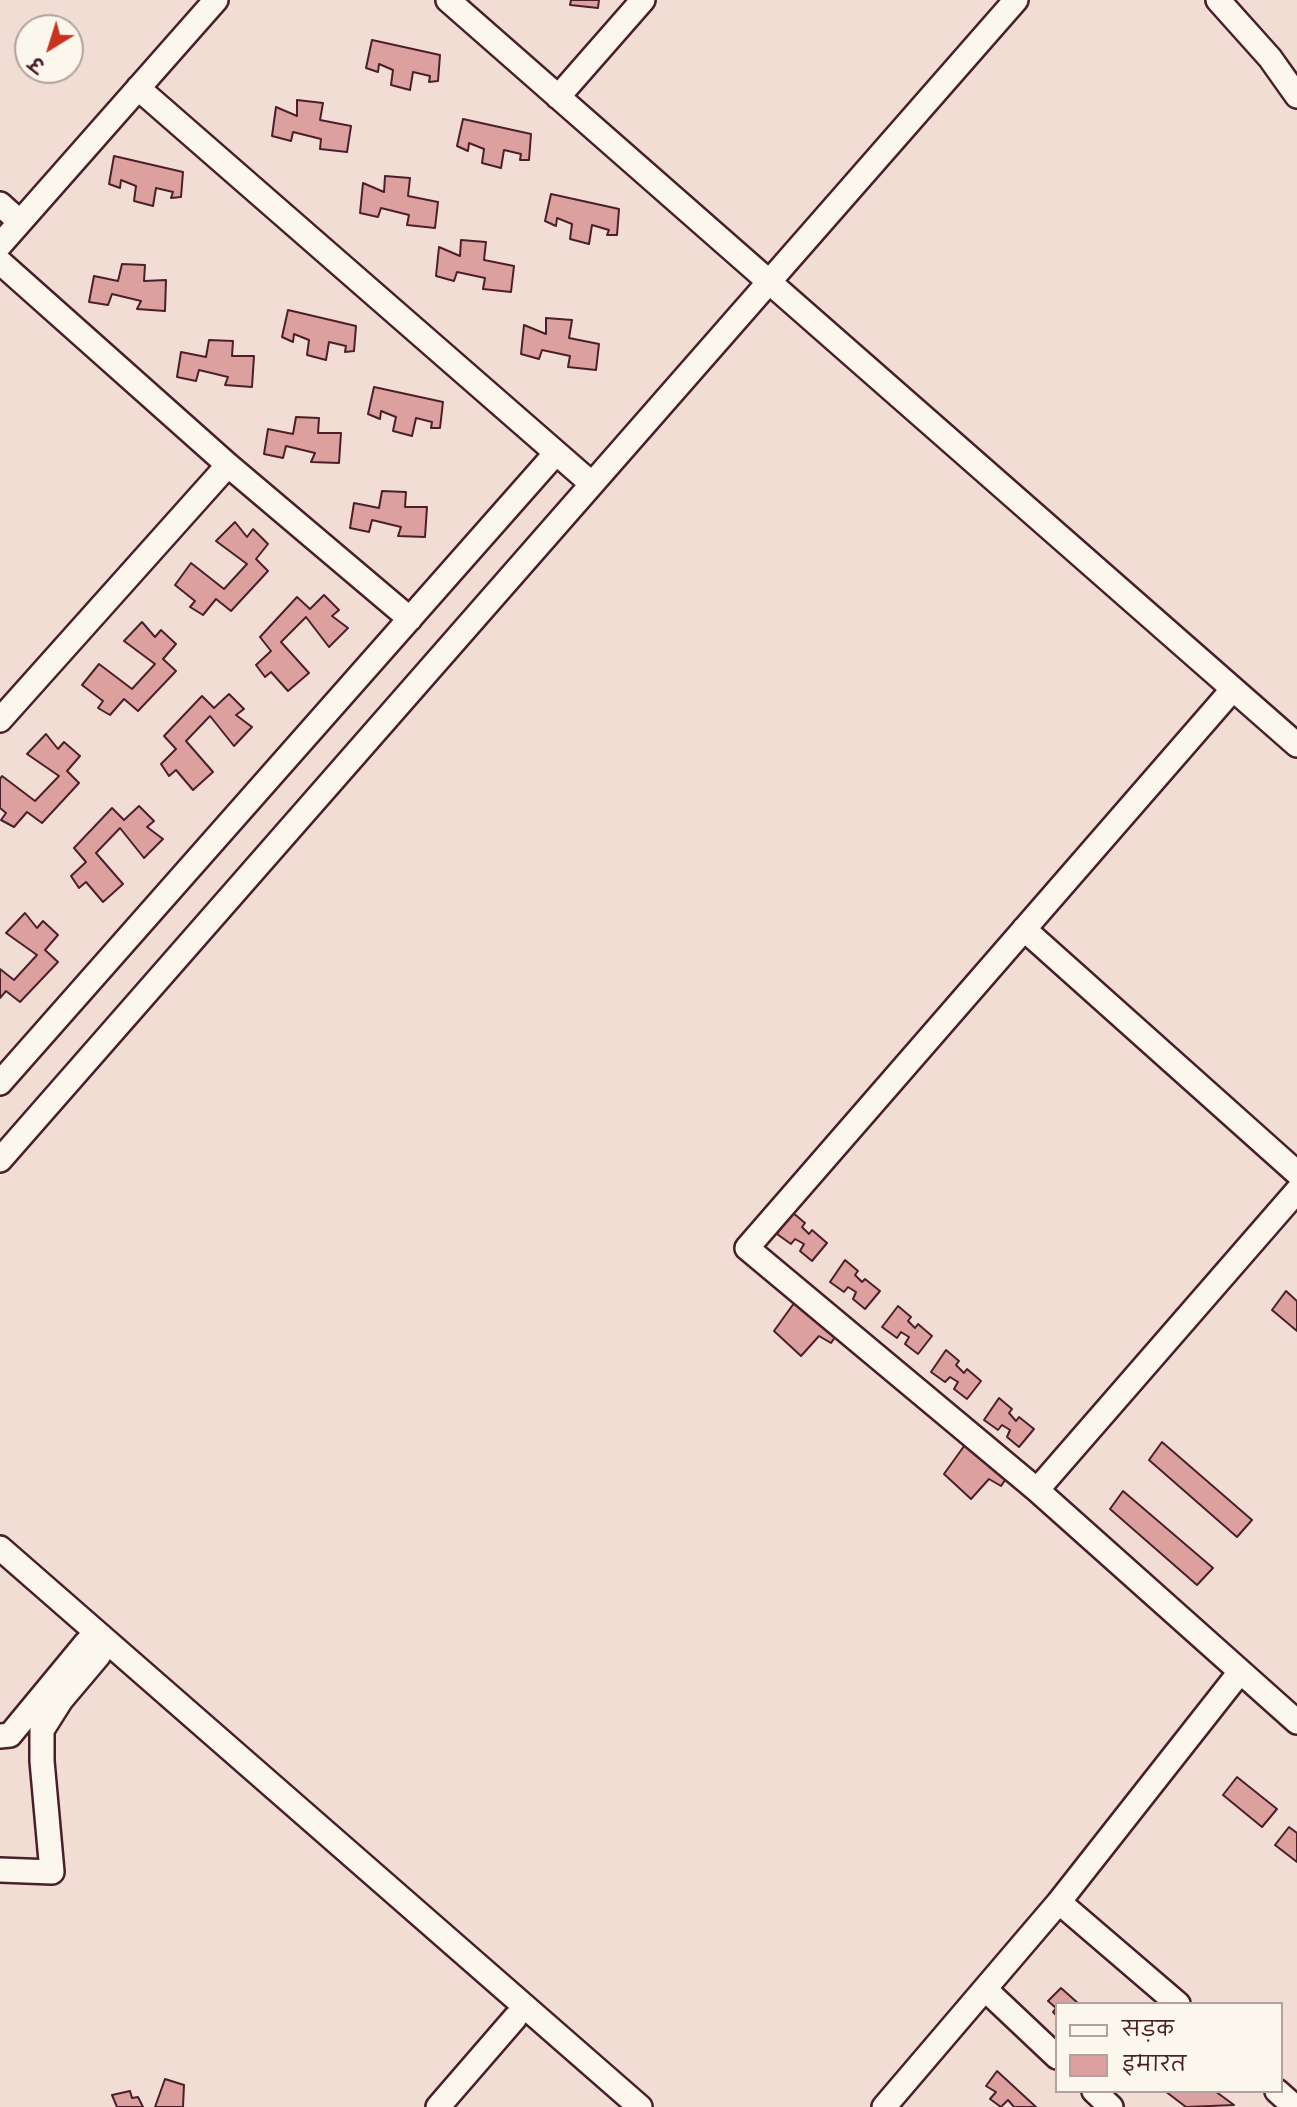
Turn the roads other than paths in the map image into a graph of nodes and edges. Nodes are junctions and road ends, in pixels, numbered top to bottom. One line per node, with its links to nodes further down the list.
1 (216, 0): 6 (street)
2 (447, 0): 8 (street)
3 (643, 0): 8 (street)
4 (1016, 0): 13 (street)
5 (1218, 0): 7 (street)
6 (138, 89): 10 (street); 14 (street)
7 (1297, 96)
8 (558, 97): 13 (street)
9 (0, 204): 10 (street)
10 (20, 222): 11 (street)
11 (0, 245)
12 (0, 262): 15 (street)
13 (769, 282): 16 (street); 18 (street)
14 (556, 453): 16 (street); 17 (street)
15 (228, 465): 17 (street); 19 (street)
16 (592, 484): 23 (street)
17 (410, 619): 22 (street)
18 (1233, 689): 20 (street); 21 (street)
19 (0, 720)
20 (1297, 746)
21 (1024, 929): 24 (street); 26 (street)
22 (0, 1083)
23 (0, 1160)
24 (1297, 1172)
25 (1297, 1191): 26 (street)
26 (1037, 1490): 30 (street)
27 (0, 1548): 43 (street)
28 (0, 1569): 29 (street)
29 (93, 1649): 32 (street); 33 (street); 37 (street)
30 (1240, 1672): 31 (street); 34 (street)
31 (1297, 1722)
32 (0, 1736)
33 (0, 1870)
34 (1059, 1902): 35 (street); 36 (street)
35 (985, 1990): 38 (street); 44 (street)
36 (1176, 2002)
37 (515, 2018): 41 (street); 42 (street)
38 (1056, 2056)
39 (1096, 2093): 45 (street)
40 (1279, 2093): 46 (street)
41 (438, 2107)
42 (618, 2107)
43 (640, 2107)
44 (884, 2107)
45 (1111, 2107)
46 (1294, 2107)

